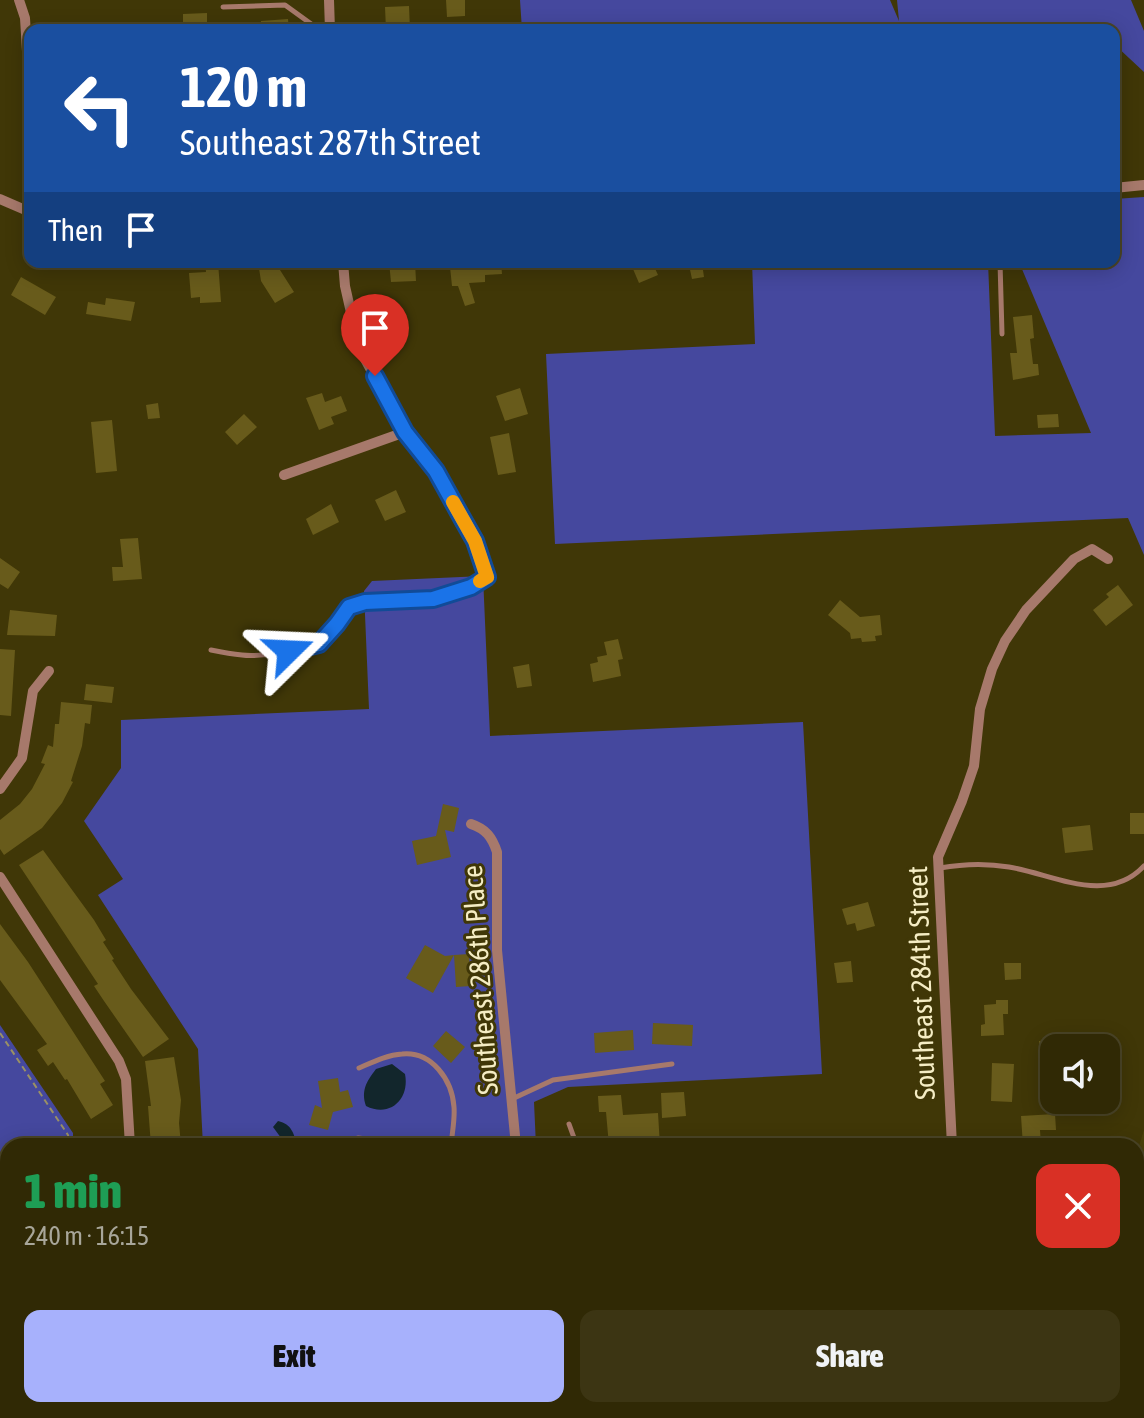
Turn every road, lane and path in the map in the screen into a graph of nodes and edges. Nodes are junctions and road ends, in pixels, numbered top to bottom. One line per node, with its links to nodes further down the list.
1 (19, 0): 4 (street)
2 (329, 0): 6 (street)
3 (223, 7): 5 (lane)
4 (25, 24)
5 (311, 24)
6 (330, 24)
7 (1144, 185): 8 (street)
8 (1120, 187)
9 (0, 199): 10 (street)
10 (24, 209)
11 (344, 268): 14 (street)
12 (1000, 268): 13 (lane)
13 (1002, 334)
14 (405, 432): 15 (street); 17 (street)
15 (284, 475)
16 (1108, 559): 23 (street, Southeast 284th Street)
17 (487, 577): 18 (lane)
18 (211, 650)
19 (49, 671): 20 (street)
20 (0, 789)
21 (471, 824): 28 (street, Southeast 286th Place)
22 (1144, 866): 23 (lane)
23 (939, 869): 35 (street, Southeast 284th Street)
24 (0, 877): 31 (street)
25 (0, 1033): 30 (path)
26 (672, 1064): 28 (lane)
27 (359, 1068): 32 (lane)
28 (511, 1099): 33 (street, Southeast 286th Place)
29 (569, 1124): 34 (lane)
30 (69, 1138)
31 (130, 1138)
32 (452, 1138)
33 (515, 1138)
34 (574, 1138)
35 (952, 1138)

